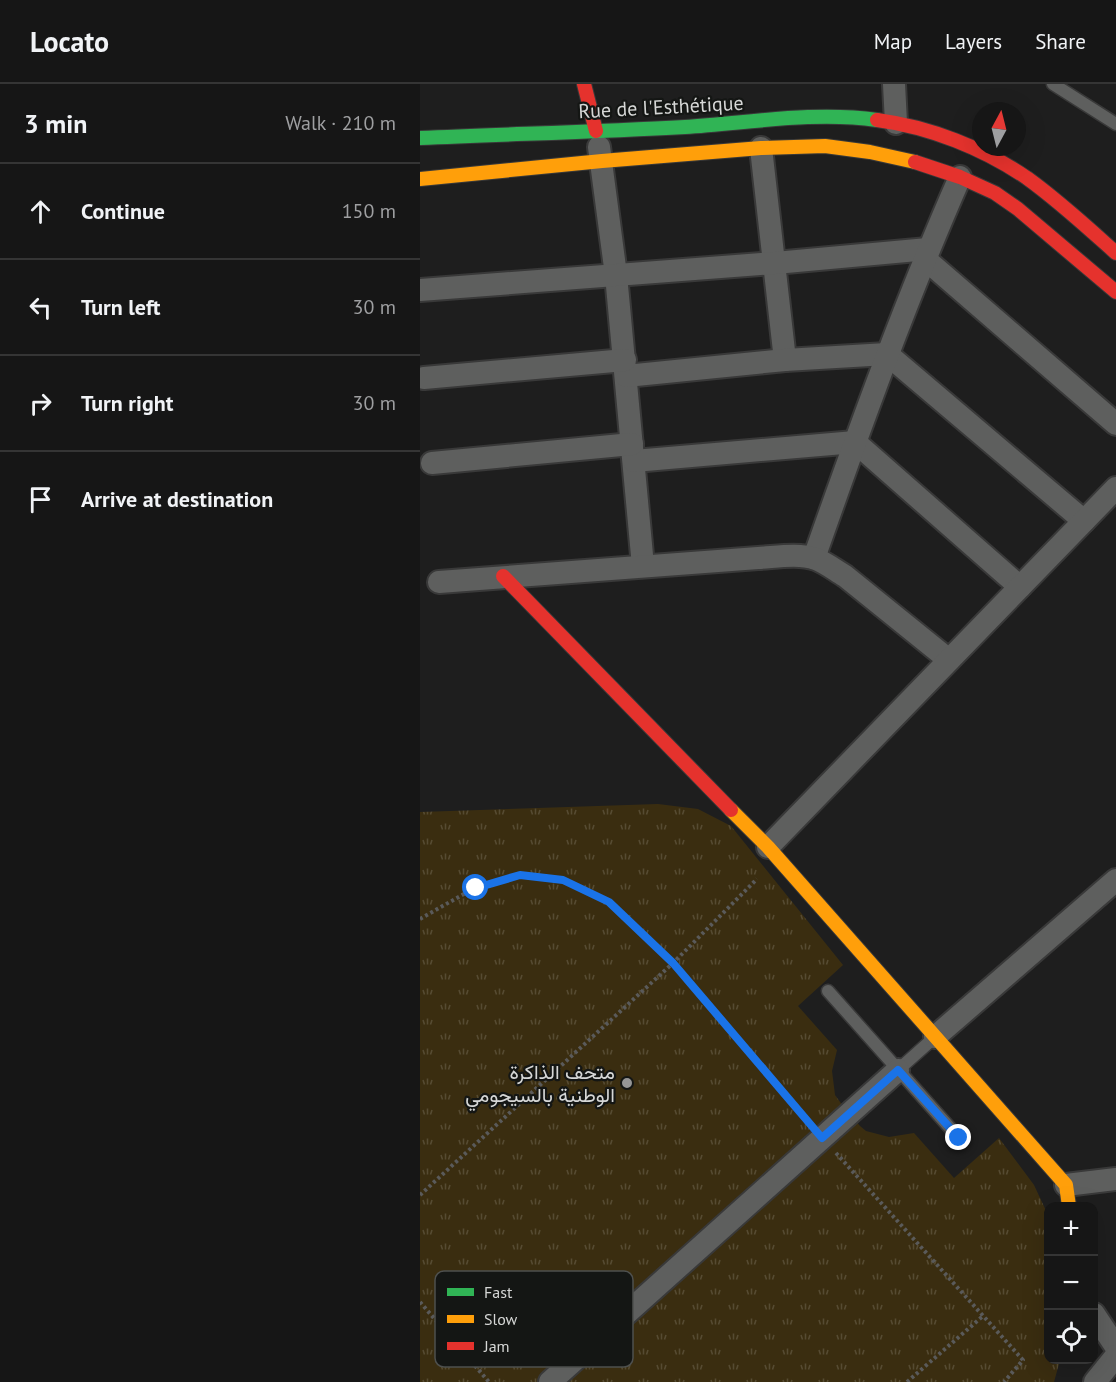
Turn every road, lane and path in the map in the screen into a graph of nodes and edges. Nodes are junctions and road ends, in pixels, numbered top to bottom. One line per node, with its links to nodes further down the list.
1 (584, 84): 6 (street)
2 (894, 84): 4 (street)
3 (1053, 84): 5 (lane)
4 (896, 123): 6 (street, Rue de l'Esthétique); 12 (street, Rue de l'Esthétique)
5 (1116, 124)
6 (596, 130): 7 (street, Rue de l'Esthétique); 9 (street)
7 (420, 138)
8 (761, 148): 9 (street); 10 (street); 14 (street)
9 (602, 161): 11 (street); 15 (street)
10 (960, 177): 13 (street); 17 (street)
11 (420, 179)
12 (1116, 253)
13 (926, 254): 14 (street); 18 (street); 22 (street)
14 (775, 262): 15 (street); 19 (street)
15 (616, 275): 16 (street); 20 (street)
16 (420, 290)
17 (1116, 292)
18 (887, 354): 19 (street); 23 (street); 27 (street)
19 (785, 360): 20 (street)
20 (625, 368): 21 (street); 24 (street)
21 (424, 378)
22 (1116, 424)
23 (855, 442): 24 (street); 28 (street); 32 (street)
24 (633, 453): 25 (street); 29 (street)
25 (432, 463)
26 (1116, 488): 27 (street)
27 (1084, 521): 32 (street)
28 (814, 558): 29 (street); 33 (street)
29 (643, 566): 30 (street)
30 (503, 576): 31 (street); 34 (street)
31 (440, 582)
32 (1020, 587): 33 (street)
33 (949, 660): 34 (street)
34 (768, 847): 40 (street)
35 (757, 879): 38 (path)
36 (1116, 880): 40 (street)
37 (420, 919): 38 (path)
38 (673, 963): 42 (path); 45 (path)
39 (828, 991): 41 (lane)
40 (935, 1037): 41 (lane); 46 (street)
41 (898, 1070): 42 (street); 43 (lane)
42 (822, 1138): 48 (street); 49 (path)
43 (959, 1138)
44 (1116, 1179): 46 (street)
45 (420, 1196)
46 (1068, 1196)
47 (420, 1302): 50 (path)
48 (633, 1308)
49 (983, 1316): 58 (path); 59 (path)
50 (435, 1319)
51 (1098, 1320): 52 (street)
52 (1116, 1347)
53 (1116, 1356): 60 (street)
54 (476, 1367): 56 (path)
55 (567, 1367): 57 (street)
56 (489, 1382)
57 (550, 1382)
58 (907, 1382)
59 (1004, 1382)
60 (1095, 1382)

